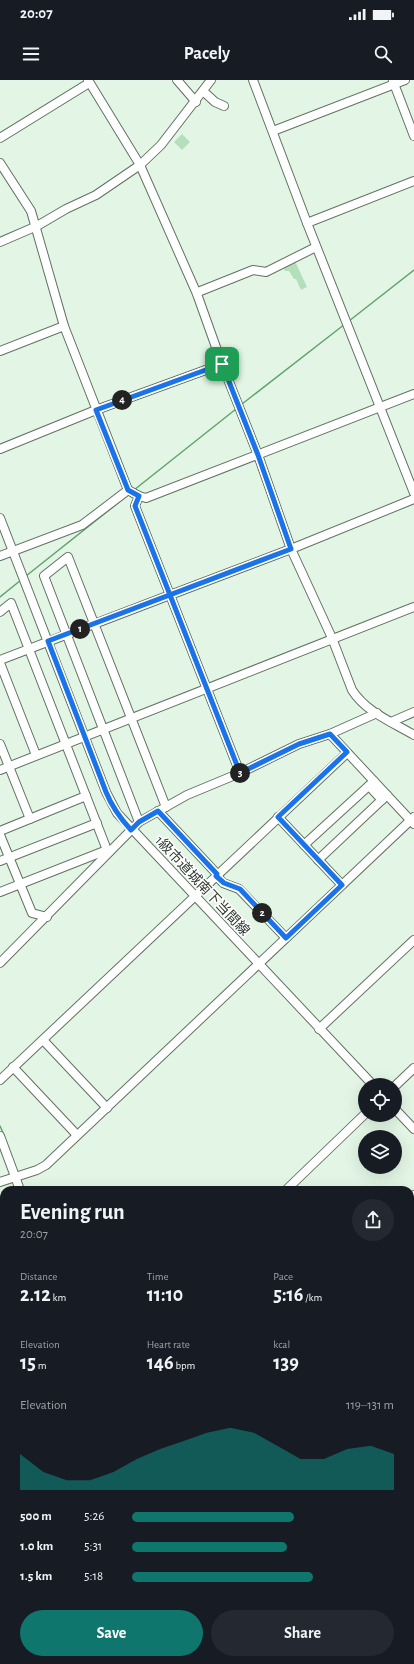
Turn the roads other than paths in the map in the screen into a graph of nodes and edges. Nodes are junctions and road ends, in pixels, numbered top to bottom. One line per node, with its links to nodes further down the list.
1 (177, 80): 8 (street)
2 (211, 80): 7 (street)
3 (253, 80): 10 (street)
4 (405, 80): 6 (street)
5 (88, 81): 12 (street); 14 (street)
6 (393, 82): 10 (street); 11 (street)
7 (203, 91): 8 (street); 9 (street)
8 (196, 102): 14 (street)
9 (224, 106)
10 (273, 131): 16 (street)
11 (414, 136)
12 (0, 138)
13 (0, 163): 17 (street)
14 (140, 166): 17 (street); 20 (street)
15 (414, 181): 16 (street)
16 (307, 223): 19 (street)
17 (37, 226): 18 (street); 21 (street)
18 (0, 242)
19 (316, 247): 20 (street); 25 (street)
20 (197, 294): 23 (street)
21 (64, 326): 22 (street); 26 (street)
22 (0, 351)
23 (222, 364): 26 (street); 28 (street)
24 (414, 394): 25 (street)
25 (380, 408): 28 (street); 30 (street)
26 (96, 410): 27 (street); 29 (street)
27 (0, 449)
28 (258, 455): 31 (street); 34 (street)
29 (128, 490): 31 (street); 35 (street)
30 (414, 493)
31 (139, 496): 37 (street)
32 (414, 499): 34 (street)
33 (0, 518): 35 (street, 1級市道城南下当間線)
34 (291, 549): 37 (street); 42 (street)
35 (13, 551): 36 (street); 43 (street, 1級市道城南下当間線)
36 (0, 556)
37 (170, 595): 40 (street); 46 (street)
38 (414, 607): 42 (street)
39 (0, 612): 44 (street)
40 (93, 624): 41 (street); 41 (street); 49 (street)
41 (66, 634): 43 (street); 51 (street)
42 (332, 638): 46 (street); 48 (street)
43 (48, 641): 44 (street); 54 (street, 1級市道城南下当間線)
44 (29, 649): 45 (street); 56 (street)
45 (0, 662): 58 (street)
46 (206, 689): 49 (street); 61 (street)
47 (414, 712): 50 (street)
48 (377, 713): 50 (street); 52 (street)
49 (131, 718): 51 (street); 65 (street)
50 (391, 722): 53 (street)
51 (103, 730): 54 (street); 70 (street)
52 (330, 734): 57 (street); 61 (street)
53 (414, 735)
54 (85, 736): 56 (street); 72 (street, 1級市道城南下当間線)
55 (0, 744): 59 (street)
56 (66, 744): 58 (street); 63 (street)
57 (347, 752): 62 (street); 67 (street)
58 (36, 755): 59 (street)
59 (9, 766): 60 (street); 68 (street)
60 (0, 770)
61 (240, 773): 65 (street)
62 (371, 784): 64 (street); 75 (street)
63 (86, 796): 68 (street); 71 (street)
64 (385, 798): 69 (street); 78 (street)
65 (166, 807): 66 (street)
66 (158, 811): 70 (street); 80 (street)
67 (278, 817): 75 (street); 80 (street)
68 (30, 819): 73 (street)
69 (413, 821): 82 (street)
70 (139, 822): 72 (street)
71 (97, 823): 76 (street); 77 (street)
72 (131, 830): 76 (street); 84 (street, 1級市道城南下当間線)
73 (0, 831)
74 (0, 835): 77 (street)
75 (304, 845): 78 (street)
76 (108, 851): 81 (street); 85 (street)
77 (9, 858): 79 (street); 81 (street)
78 (318, 860): 82 (street)
79 (0, 862)
80 (217, 875): 84 (street); 86 (street)
81 (20, 884): 83 (street); 85 (street)
82 (342, 885): 86 (street)
83 (0, 892)
84 (194, 896): 89 (street, 1級市道城南下当間線); 91 (street)
85 (47, 917): 88 (street)
86 (286, 938): 89 (street)
87 (414, 940): 90 (street)
88 (0, 963)
89 (258, 964): 90 (street, 1級市道城南下当間線); 97 (street)
90 (319, 1029): 94 (street, 1級市道城南下当間線)
91 (43, 1040): 92 (street); 97 (street)
92 (13, 1067): 96 (street); 101 (street)
93 (414, 1068): 95 (street)
94 (366, 1078)
95 (402, 1079)
96 (0, 1080)
97 (106, 1108): 101 (street)
98 (402, 1116): 100 (street)
99 (358, 1121): 106 (street)
100 (414, 1129)
101 (77, 1135): 103 (street)
102 (0, 1136): 103 (street)
103 (18, 1176): 104 (street); 105 (street)
104 (0, 1182)
105 (19, 1186)
106 (290, 1186)

